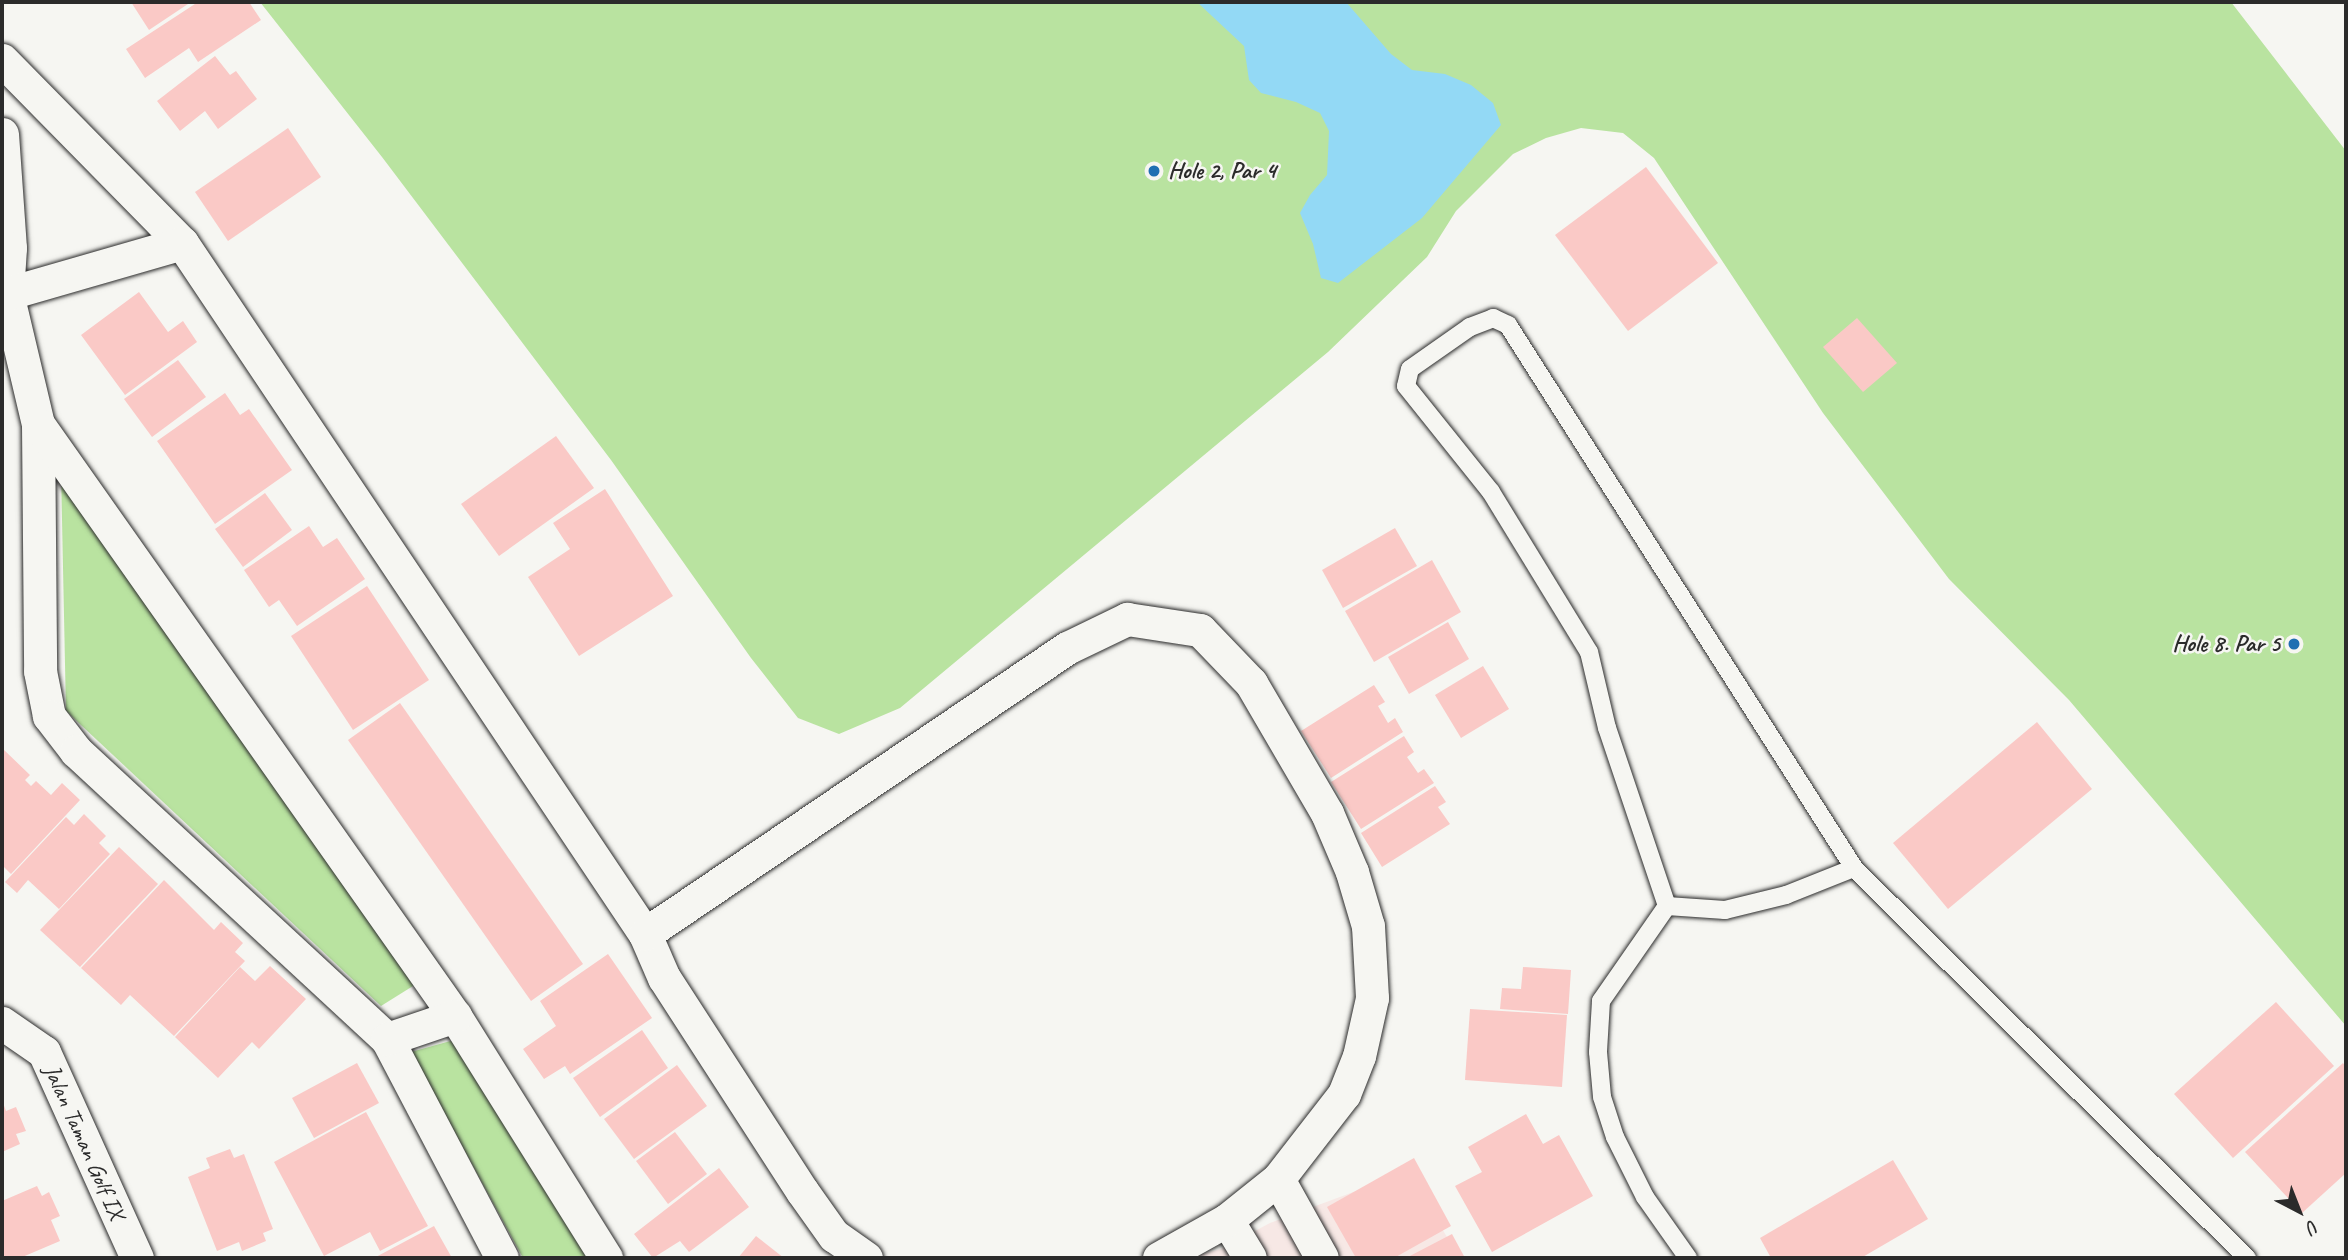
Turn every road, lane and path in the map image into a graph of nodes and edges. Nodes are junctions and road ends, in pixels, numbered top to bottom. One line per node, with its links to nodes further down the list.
1 (2, 60): 3 (street)
2 (2, 134): 4 (street)
3 (181, 243): 4 (street); 8 (street)
4 (4, 294): 5 (street)
5 (38, 424): 9 (street); 11 (street)
6 (1854, 868): 7 (lane); 7 (lane); 22 (lane)
7 (1667, 906): 21 (lane)
8 (645, 934): 12 (street); 17 (street)
9 (455, 1016): 11 (street); 16 (street)
10 (9, 1033): 14 (street, Jalan Taman Golf IX)
11 (387, 1039): 15 (street)
12 (1278, 1179): 13 (street); 20 (street)
13 (1227, 1220): 18 (street); 19 (street)
14 (136, 1258)
15 (502, 1258)
16 (606, 1258)
17 (866, 1258)
18 (1159, 1258)
19 (1250, 1258)
20 (1322, 1258)
21 (1688, 1258)
22 (2247, 1258)

